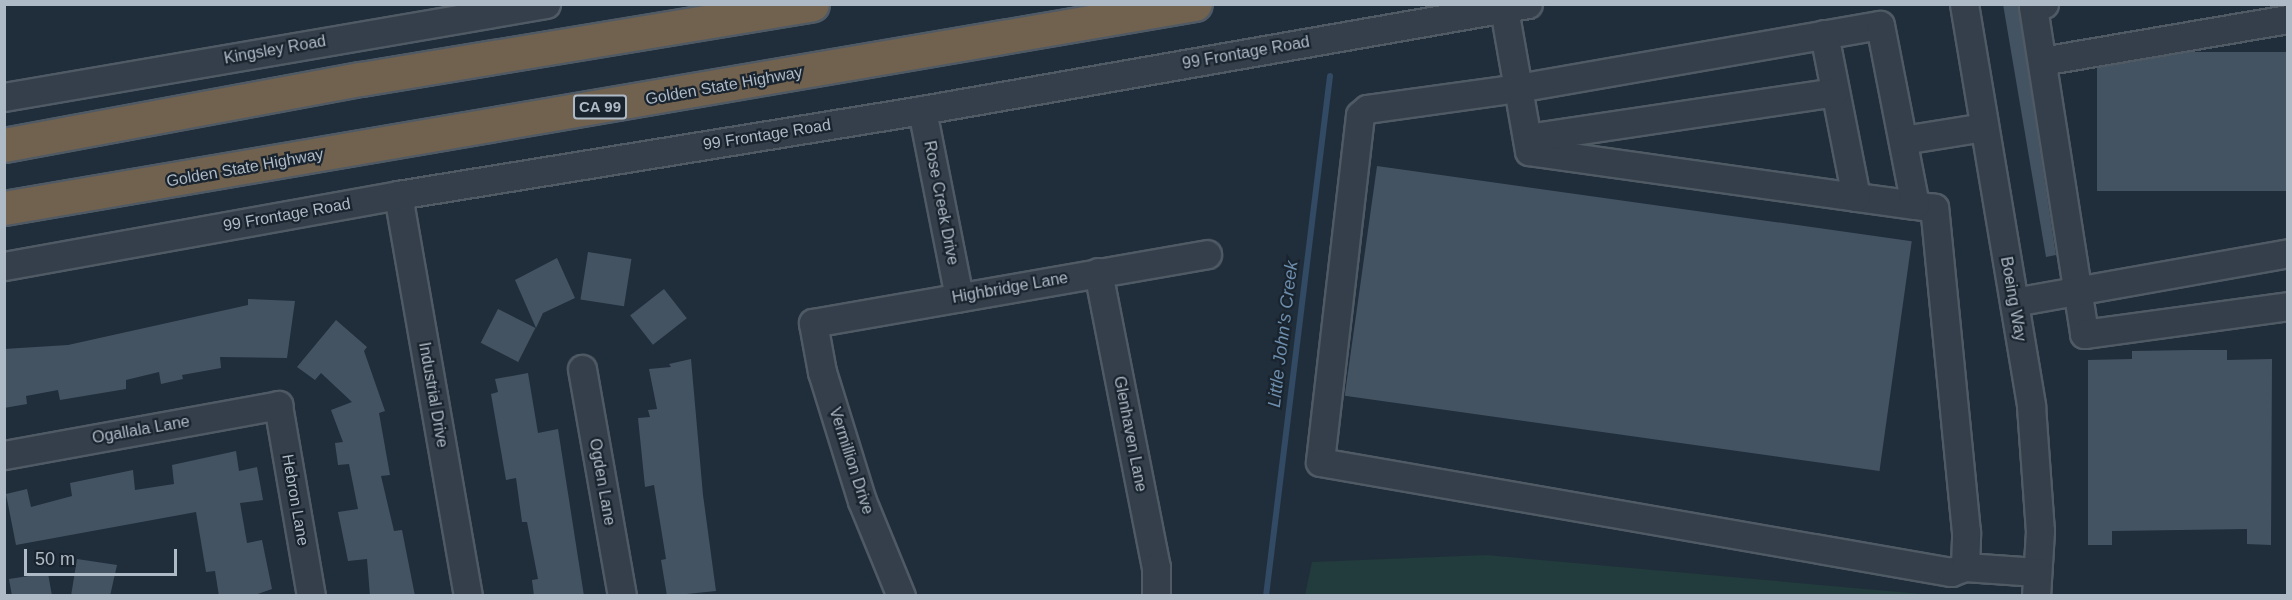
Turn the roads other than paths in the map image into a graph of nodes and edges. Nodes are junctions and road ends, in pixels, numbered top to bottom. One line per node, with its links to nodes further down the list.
1 (546, 4): 7 (street, Kingsley Road)
2 (812, 4): 18 (highway)
3 (1195, 4): 22 (highway, Golden State Highway / CA 99)
4 (1964, 4): 15 (street, Boeing Way)
5 (2044, 4): 10 (street)
6 (1516, 7): 11 (street); 14 (street, 99 Frontage Road)
7 (501, 8): 13 (street, Kingsley Road)
8 (2288, 19): 10 (street)
9 (1824, 34): 11 (street); 12 (street); 17 (street)
10 (2042, 61): 27 (street)
11 (1518, 88): 16 (street); 35 (street)
12 (1835, 92): 16 (street); 20 (street)
13 (4, 97)
14 (922, 110): 19 (street, 99 Frontage Road); 28 (street, Rose Creek Drive)
15 (1984, 126): 17 (street); 29 (street, Boeing Way)
16 (1527, 138): 20 (street)
17 (1903, 140): 21 (street)
18 (4, 145)
19 (398, 195): 25 (street, 99 Frontage Road); 38 (street, Industrial Drive)
20 (1856, 197): 21 (street)
21 (1915, 205): 35 (street)
22 (4, 208)
23 (2288, 253): 27 (street)
24 (1208, 254): 26 (street, Highbridge Lane)
25 (4, 266)
26 (1098, 272): 28 (street, Highbridge Lane); 41 (street, Glenhaven Lane)
27 (2078, 292): 29 (street); 30 (street)
28 (959, 297): 31 (street, Highbridge Lane)
29 (2014, 302): 36 (street, Boeing Way)
30 (2288, 306)
31 (813, 323): 40 (street, Vermillion Drive)
32 (582, 369): 39 (street, Ogden Lane)
33 (278, 405): 34 (street, Ogallala Lane); 37 (street, Hebron Lane)
34 (4, 455)
35 (1965, 567): 36 (street)
36 (2036, 584)
37 (311, 596)
38 (468, 596)
39 (622, 596)
40 (901, 596)
41 (1156, 596)

